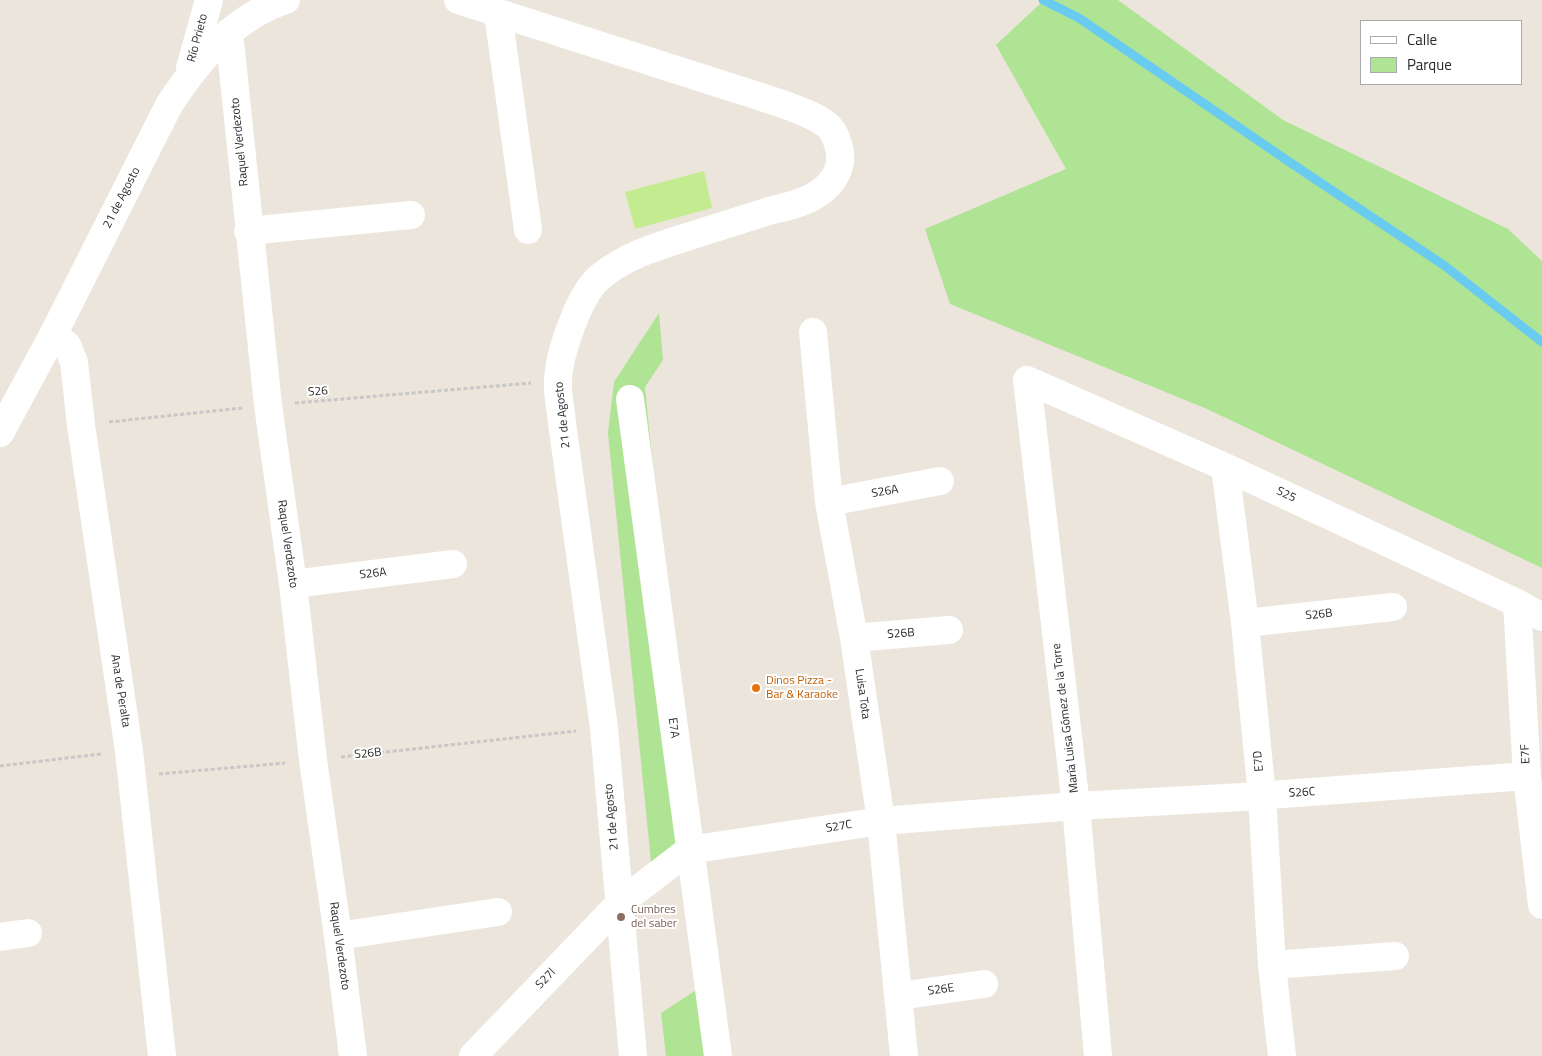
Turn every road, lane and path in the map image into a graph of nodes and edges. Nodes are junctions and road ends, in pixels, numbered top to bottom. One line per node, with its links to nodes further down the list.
1 (209, 0): 6 (street, Río Prieto)
2 (286, 0): 5 (street, 21 de Agosto)
3 (458, 0): 4 (street, 21 de Agosto)
4 (498, 13): 8 (street); 13 (street, 21 de Agosto)
5 (229, 32): 6 (street, 21 de Agosto); 9 (street, Raquel Verdezoto)
6 (188, 76): 11 (street, 21 de Agosto)
7 (411, 215): 9 (street)
8 (528, 230)
9 (248, 231): 15 (street, Raquel Verdezoto)
10 (813, 332): 20 (street, Luisa Tota)
11 (53, 335): 16 (street, Ana de Peralta); 17 (street, 21 de Agosto)
12 (1027, 380): 18 (street, S25); 35 (street, María Luisa Gómez de la Torre)
13 (558, 381): 15 (path, S26); 29 (street, 21 de Agosto)
14 (630, 399): 37 (street, E7A)
15 (268, 406): 16 (path, S26); 22 (street, Raquel Verdezoto)
16 (81, 426): 31 (street, Ana de Peralta)
17 (0, 433)
18 (1225, 467): 23 (street, S25); 26 (street, E7D)
19 (940, 481): 20 (street, S26A)
20 (829, 502): 28 (street, Luisa Tota)
21 (453, 564): 22 (street, S26A)
22 (293, 584): 30 (street, Raquel Verdezoto)
23 (1517, 603): 25 (street, S25); 33 (street, E7F)
24 (1393, 607): 26 (street, S26B)
25 (1542, 617)
26 (1245, 623): 34 (street, E7D)
27 (949, 630): 28 (street, S26B)
28 (854, 638): 36 (street, Luisa Tota)
29 (604, 728): 30 (path, S26B); 38 (street, 21 de Agosto)
30 (313, 760): 31 (path, S26B); 42 (street, Raquel Verdezoto)
31 (131, 764): 32 (path, S26B); 48 (street, Ana de Peralta)
32 (0, 766)
33 (1527, 776): 34 (street, S26C); 39 (street, E7F)
34 (1262, 796): 35 (street, S26C); 45 (street, E7D)
35 (1076, 806): 36 (street, S27C); 54 (street, María Luisa Gómez de la Torre)
36 (881, 821): 37 (street, S27C); 47 (street, Luisa Tota)
37 (689, 850): 38 (street, S27C); 52 (street, E7A)
38 (620, 903): 50 (street, S27l); 51 (street, 21 de Agosto)
39 (1542, 905)
40 (498, 912): 42 (street)
41 (28, 934): 43 (street)
42 (338, 936): 49 (street, Raquel Verdezoto)
43 (0, 937)
44 (1395, 956): 45 (street)
45 (1272, 965): 55 (street, E7D)
46 (984, 984): 47 (street, S26E)
47 (899, 996): 53 (street, Luisa Tota)
48 (162, 1056)
49 (353, 1056)
50 (473, 1056)
51 (633, 1056)
52 (718, 1056)
53 (904, 1056)
54 (1098, 1056)
55 (1282, 1056)

